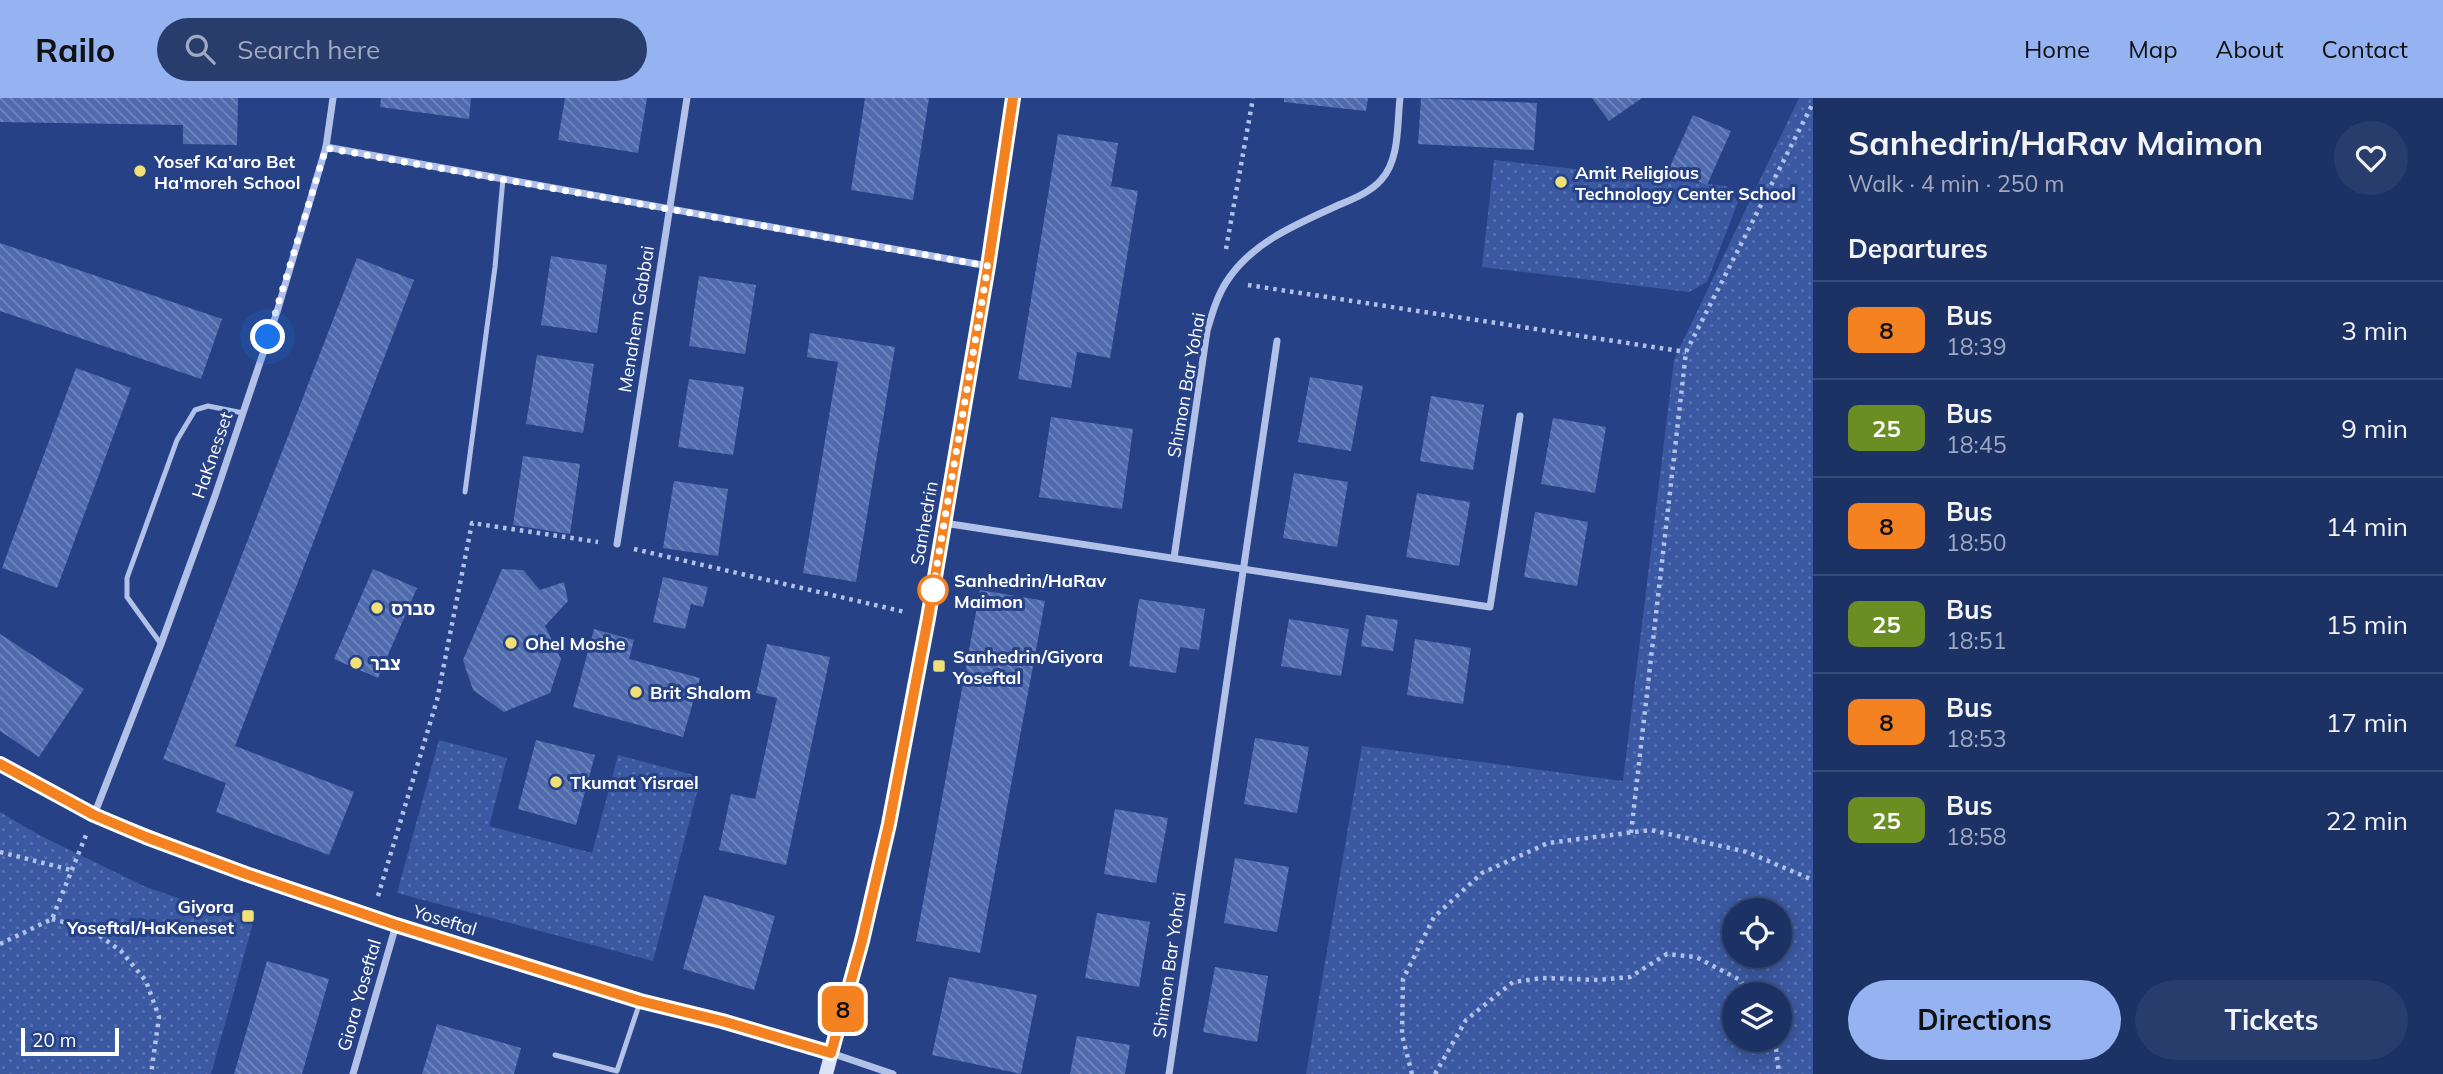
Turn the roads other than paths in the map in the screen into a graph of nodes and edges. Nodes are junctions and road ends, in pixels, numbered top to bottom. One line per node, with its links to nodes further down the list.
1 (333, 98): 5 (street, HaKnesset)
2 (687, 98): 7 (street, Menahem Gabbai)
3 (1013, 98): 8 (street, Sanhedrin)
4 (1400, 98): 15 (street, Shimon Bar Yohai)
5 (326, 148): 6 (street); 10 (street, HaKnesset)
6 (503, 179): 7 (street); 12 (lane)
7 (669, 210): 8 (street); 14 (street, Menahem Gabbai)
8 (988, 266): 13 (street, Sanhedrin)
9 (1277, 341): 16 (street, Shimon Bar Yohai)
10 (243, 413): 17 (street, HaKnesset); 17 (lane)
11 (1520, 416): 16 (street)
12 (465, 492)
13 (944, 523): 15 (street); 22 (street, Sanhedrin)
14 (617, 544)
15 (1174, 558): 16 (street)
16 (1244, 569): 27 (street, Shimon Bar Yohai)
17 (161, 644): 19 (street, HaKnesset)
18 (0, 764): 19 (street, Yoseftal)
19 (94, 815): 20 (street, Yoseftal)
20 (396, 925): 21 (street, Yoseftal); 24 (street, Giora Yoseftal)
21 (640, 1001): 22 (street, Yoseftal); 23 (lane)
22 (831, 1053): 25 (street, Sanhedrin); 26 (street, Yoseftal)
23 (555, 1055)
24 (353, 1074)
25 (826, 1074)
26 (892, 1074)
27 (1169, 1074)

